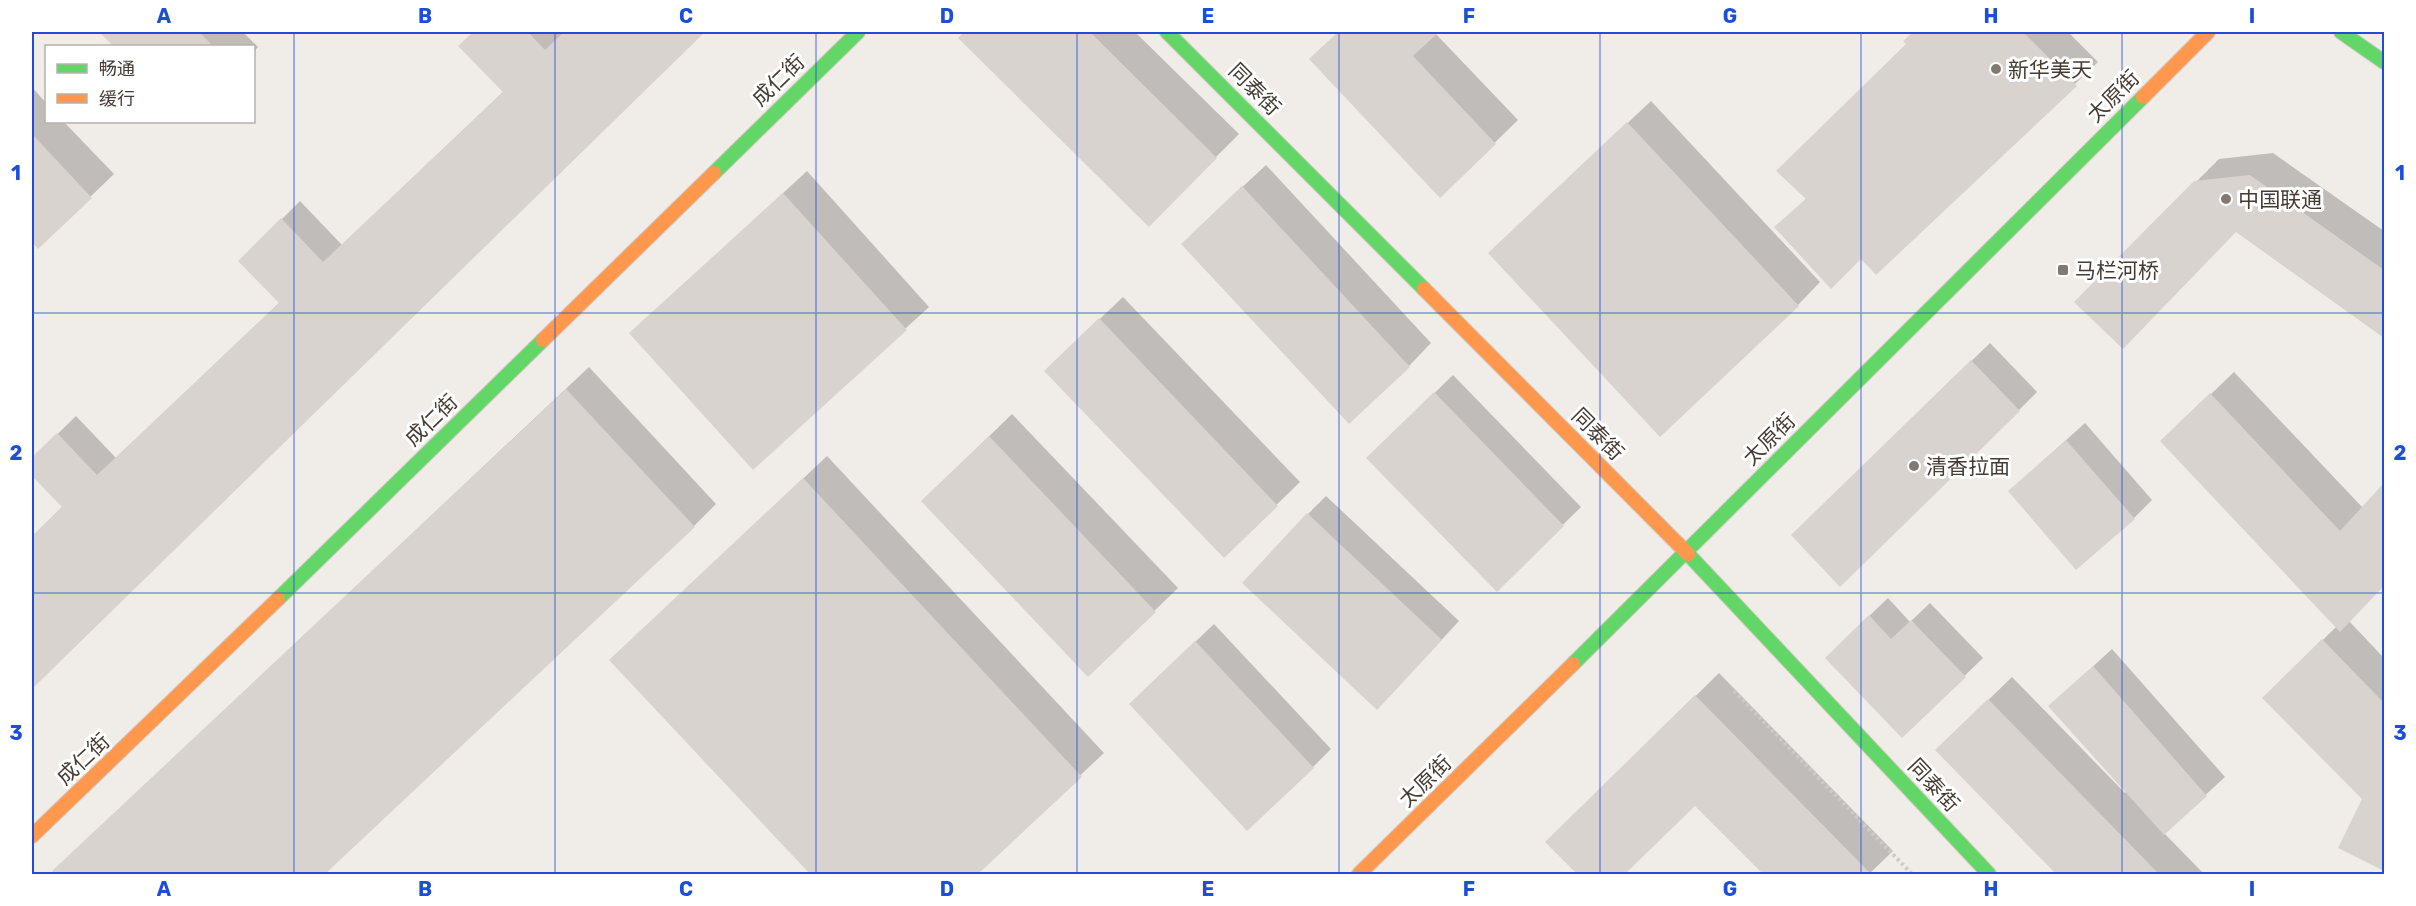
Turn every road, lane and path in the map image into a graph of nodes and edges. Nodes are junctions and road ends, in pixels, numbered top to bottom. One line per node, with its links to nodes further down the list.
1 (858, 32): 8 (main road, 成仁街)
2 (1167, 32): 6 (main road, 同泰街)
3 (2208, 32): 6 (main road, 太原街)
4 (2341, 32): 5 (main road)
5 (2385, 62)
6 (1688, 553): 9 (main road, 太原街); 11 (main road, 同泰街)
7 (1734, 691): 10 (path)
8 (32, 836)
9 (1359, 874)
10 (1912, 874)
11 (1989, 874)

